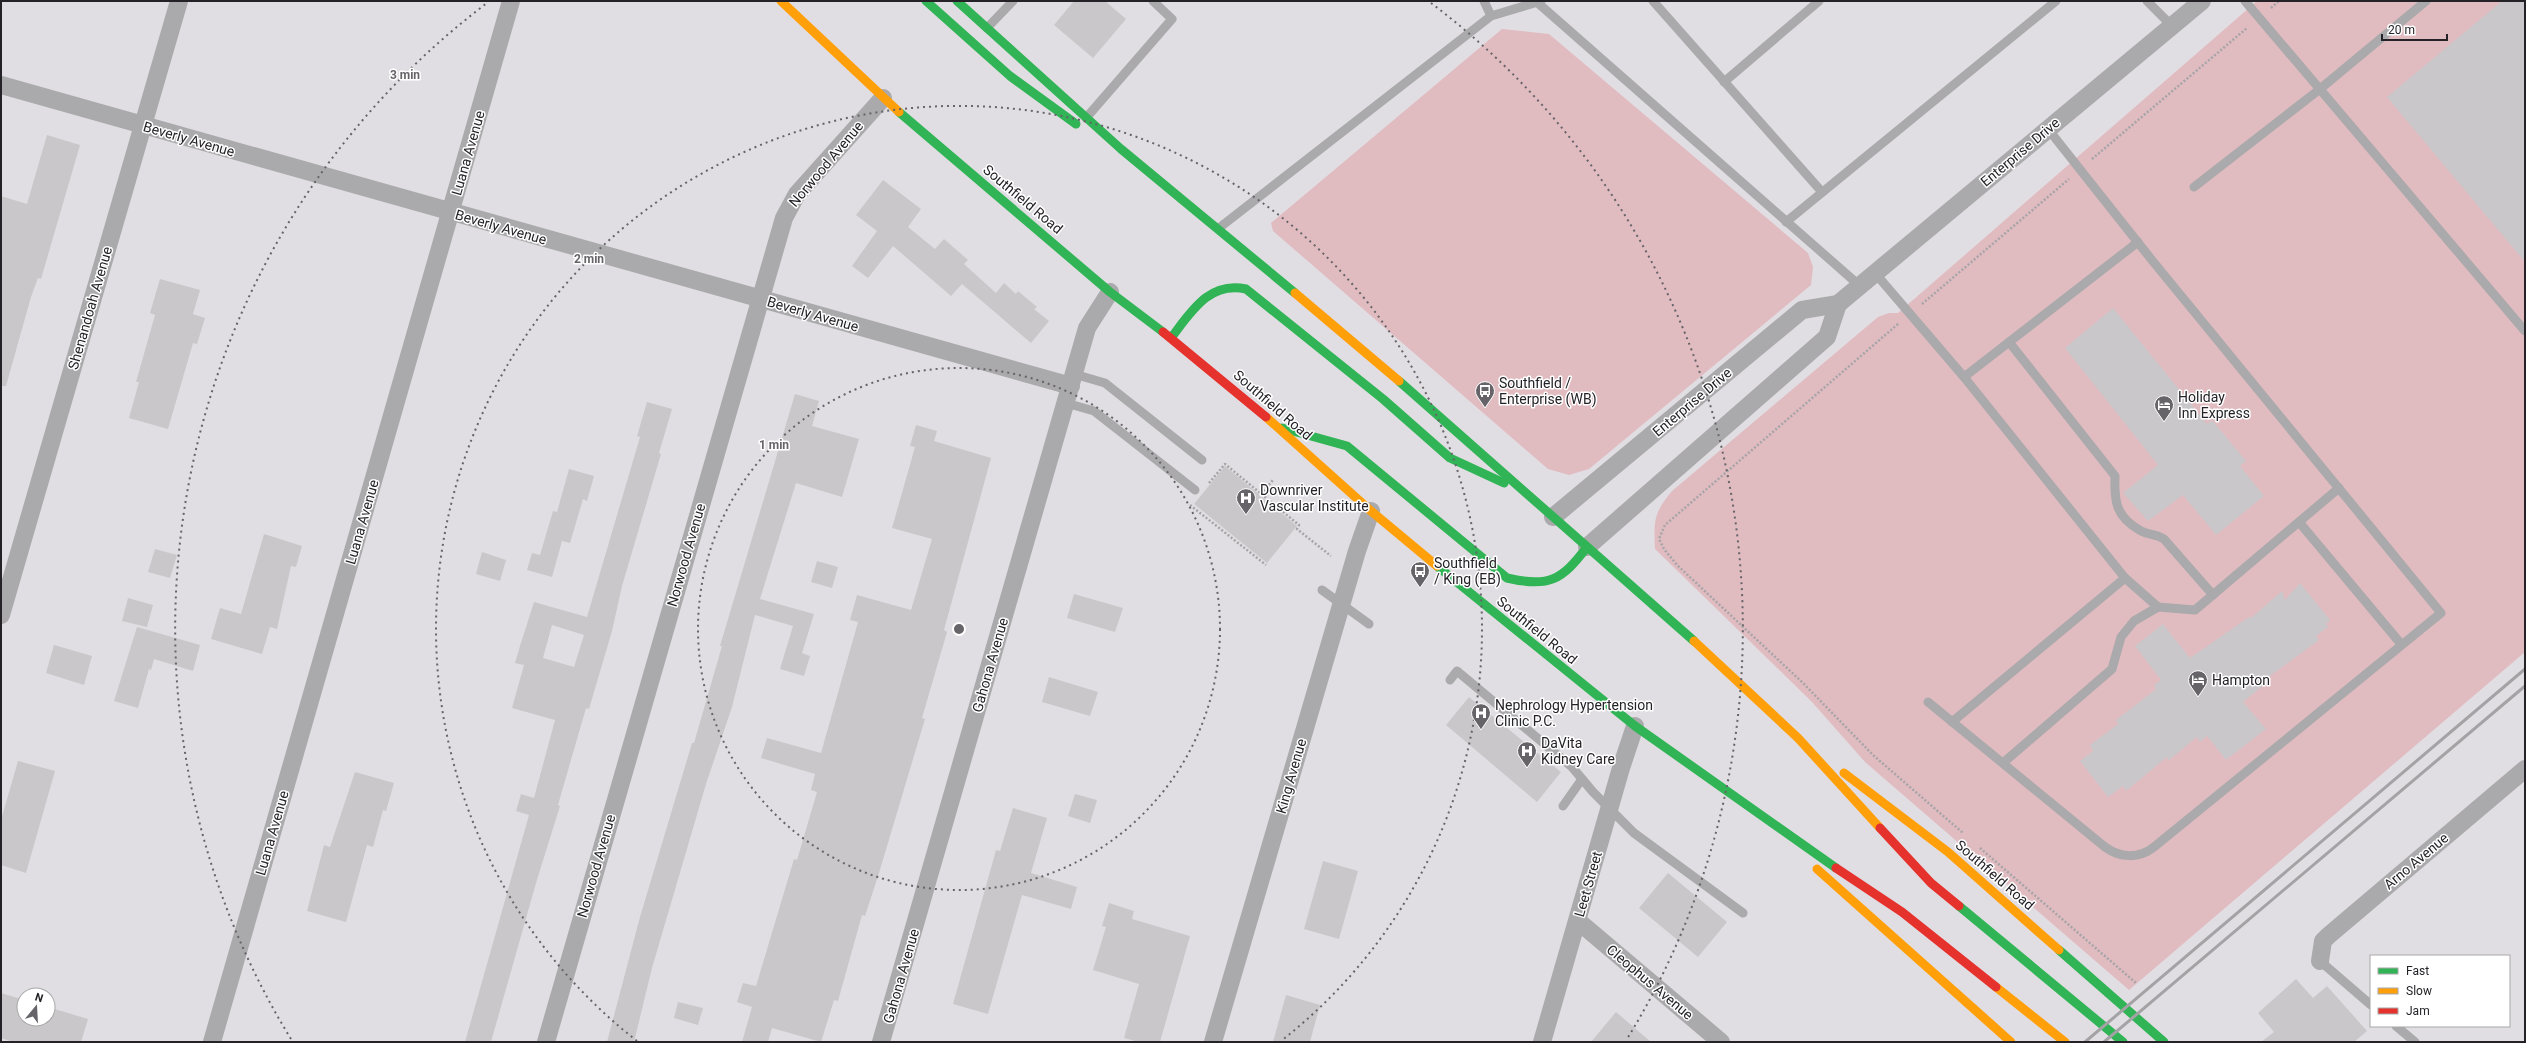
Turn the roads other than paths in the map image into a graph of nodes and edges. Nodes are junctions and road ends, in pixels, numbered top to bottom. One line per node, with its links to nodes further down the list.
1 (179, 1): 27 (street, Shenandoah Avenue)
2 (511, 1): 32 (street, Luana Avenue)
3 (781, 1): 19 (highway, Southfield Road)
4 (798, 1): 19 (highway)
5 (926, 1): 29 (highway)
6 (957, 1): 21 (highway, Southfield Road)
7 (1013, 1): 21 (lane)
8 (1153, 1): 26 (lane)
9 (1484, 1): 18 (lane)
10 (1653, 1): 22 (lane)
11 (1819, 1): 22 (lane)
12 (2056, 1): 31 (lane)
13 (2147, 1): 20 (lane)
14 (2202, 1): 20 (street, Enterprise Drive)
15 (2245, 1): 24 (lane)
16 (2426, 1): 24 (lane)
17 (1539, 2): 18 (lane); 33 (lane)
18 (1491, 16): 34 (lane)
19 (803, 22): 25 (highway, Southfield Road)
20 (2172, 26): 28 (street, Enterprise Drive)
21 (987, 28): 26 (highway, Southfield Road)
22 (1724, 82): 31 (lane)
23 (1, 86): 27 (street, Beverly Avenue)
24 (2320, 89): 30 (lane); 41 (lane)
25 (883, 98): 38 (highway, Southfield Road); 39 (street, Norwood Avenue)
26 (1086, 118): 29 (highway, Southfield Road)
27 (142, 126): 32 (street, Beverly Avenue); 60 (street, Shenandoah Avenue)
28 (2048, 129): 35 (lane); 36 (street, Enterprise Drive)
29 (1121, 149): 34 (highway, Southfield Road)
30 (2194, 187)
31 (1822, 192): 33 (lane)
32 (451, 213): 39 (street, Beverly Avenue); 79 (street, Luana Avenue)
33 (1786, 222): 37 (lane)
34 (1219, 228): 50 (highway, Southfield Road)
35 (2138, 242): 43 (lane); 48 (lane)
36 (1876, 273): 37 (street, Enterprise Drive); 44 (lane)
37 (1860, 286): 40 (street, Enterprise Drive)
38 (1110, 292): 42 (highway, Southfield Road); 45 (street, Gahona Avenue)
39 (760, 300): 45 (street, Beverly Avenue); 80 (street, Norwood Avenue)
40 (1838, 304): 52 (street, Enterprise Drive); 54 (street)
41 (2525, 331)
42 (1171, 338): 46 (highway, Southfield Road); 50 (highway)
43 (2009, 342): 44 (lane); 57 (lane)
44 (1964, 377): 55 (lane)
45 (1070, 388): 47 (lane); 49 (lane); 81 (street, Gahona Avenue)
46 (1279, 427): 51 (highway, Southfield Road); 54 (highway)
47 (1202, 460)
48 (2339, 488): 53 (lane); 62 (lane)
49 (1194, 490)
50 (1527, 494): 52 (highway, Southfield Road)
51 (1371, 510): 58 (street, King Avenue); 66 (highway, Southfield Road)
52 (1553, 517): 54 (highway, Southfield Road)
53 (2299, 522): 57 (lane); 62 (lane)
54 (1587, 547): 67 (highway, Southfield Road)
55 (2125, 578): 59 (lane); 65 (lane)
56 (1322, 590): 58 (lane)
57 (2213, 596): 59 (lane)
58 (1342, 604): 61 (lane); 82 (street, King Avenue)
59 (2158, 607): 68 (lane)
60 (1, 616)
61 (1369, 624)
62 (2402, 644): 68 (lane)
63 (1450, 680): 70 (lane)
64 (1928, 702): 65 (lane)
65 (1952, 722): 68 (lane)
66 (1635, 726): 72 (street, Leet Street); 73 (highway, Southfield Road)
67 (1798, 738): 87 (highway, Southfield Road); 88 (highway, Southfield Road)
68 (2003, 763)
69 (2525, 769): 76 (street, Arno Avenue)
70 (1582, 779): 71 (lane); 72 (lane)
71 (1563, 806)
72 (1609, 810): 74 (lane); 75 (street, Leet Street)
73 (1759, 816): 85 (highway, Southfield Road); 86 (highway, Southfield Road)
74 (1743, 913)
75 (1578, 922): 83 (street, Leet Street); 84 (street, Cleophus Avenue)
76 (2320, 961): 77 (lane)
77 (2370, 1004)
78 (2397, 1027): 89 (lane)
79 (212, 1042)
80 (546, 1042)
81 (882, 1042)
82 (1213, 1042)
83 (1542, 1042)
84 (1722, 1042)
85 (2011, 1042)
86 (2065, 1042)
87 (2123, 1042)
88 (2164, 1042)
89 (2415, 1042)

